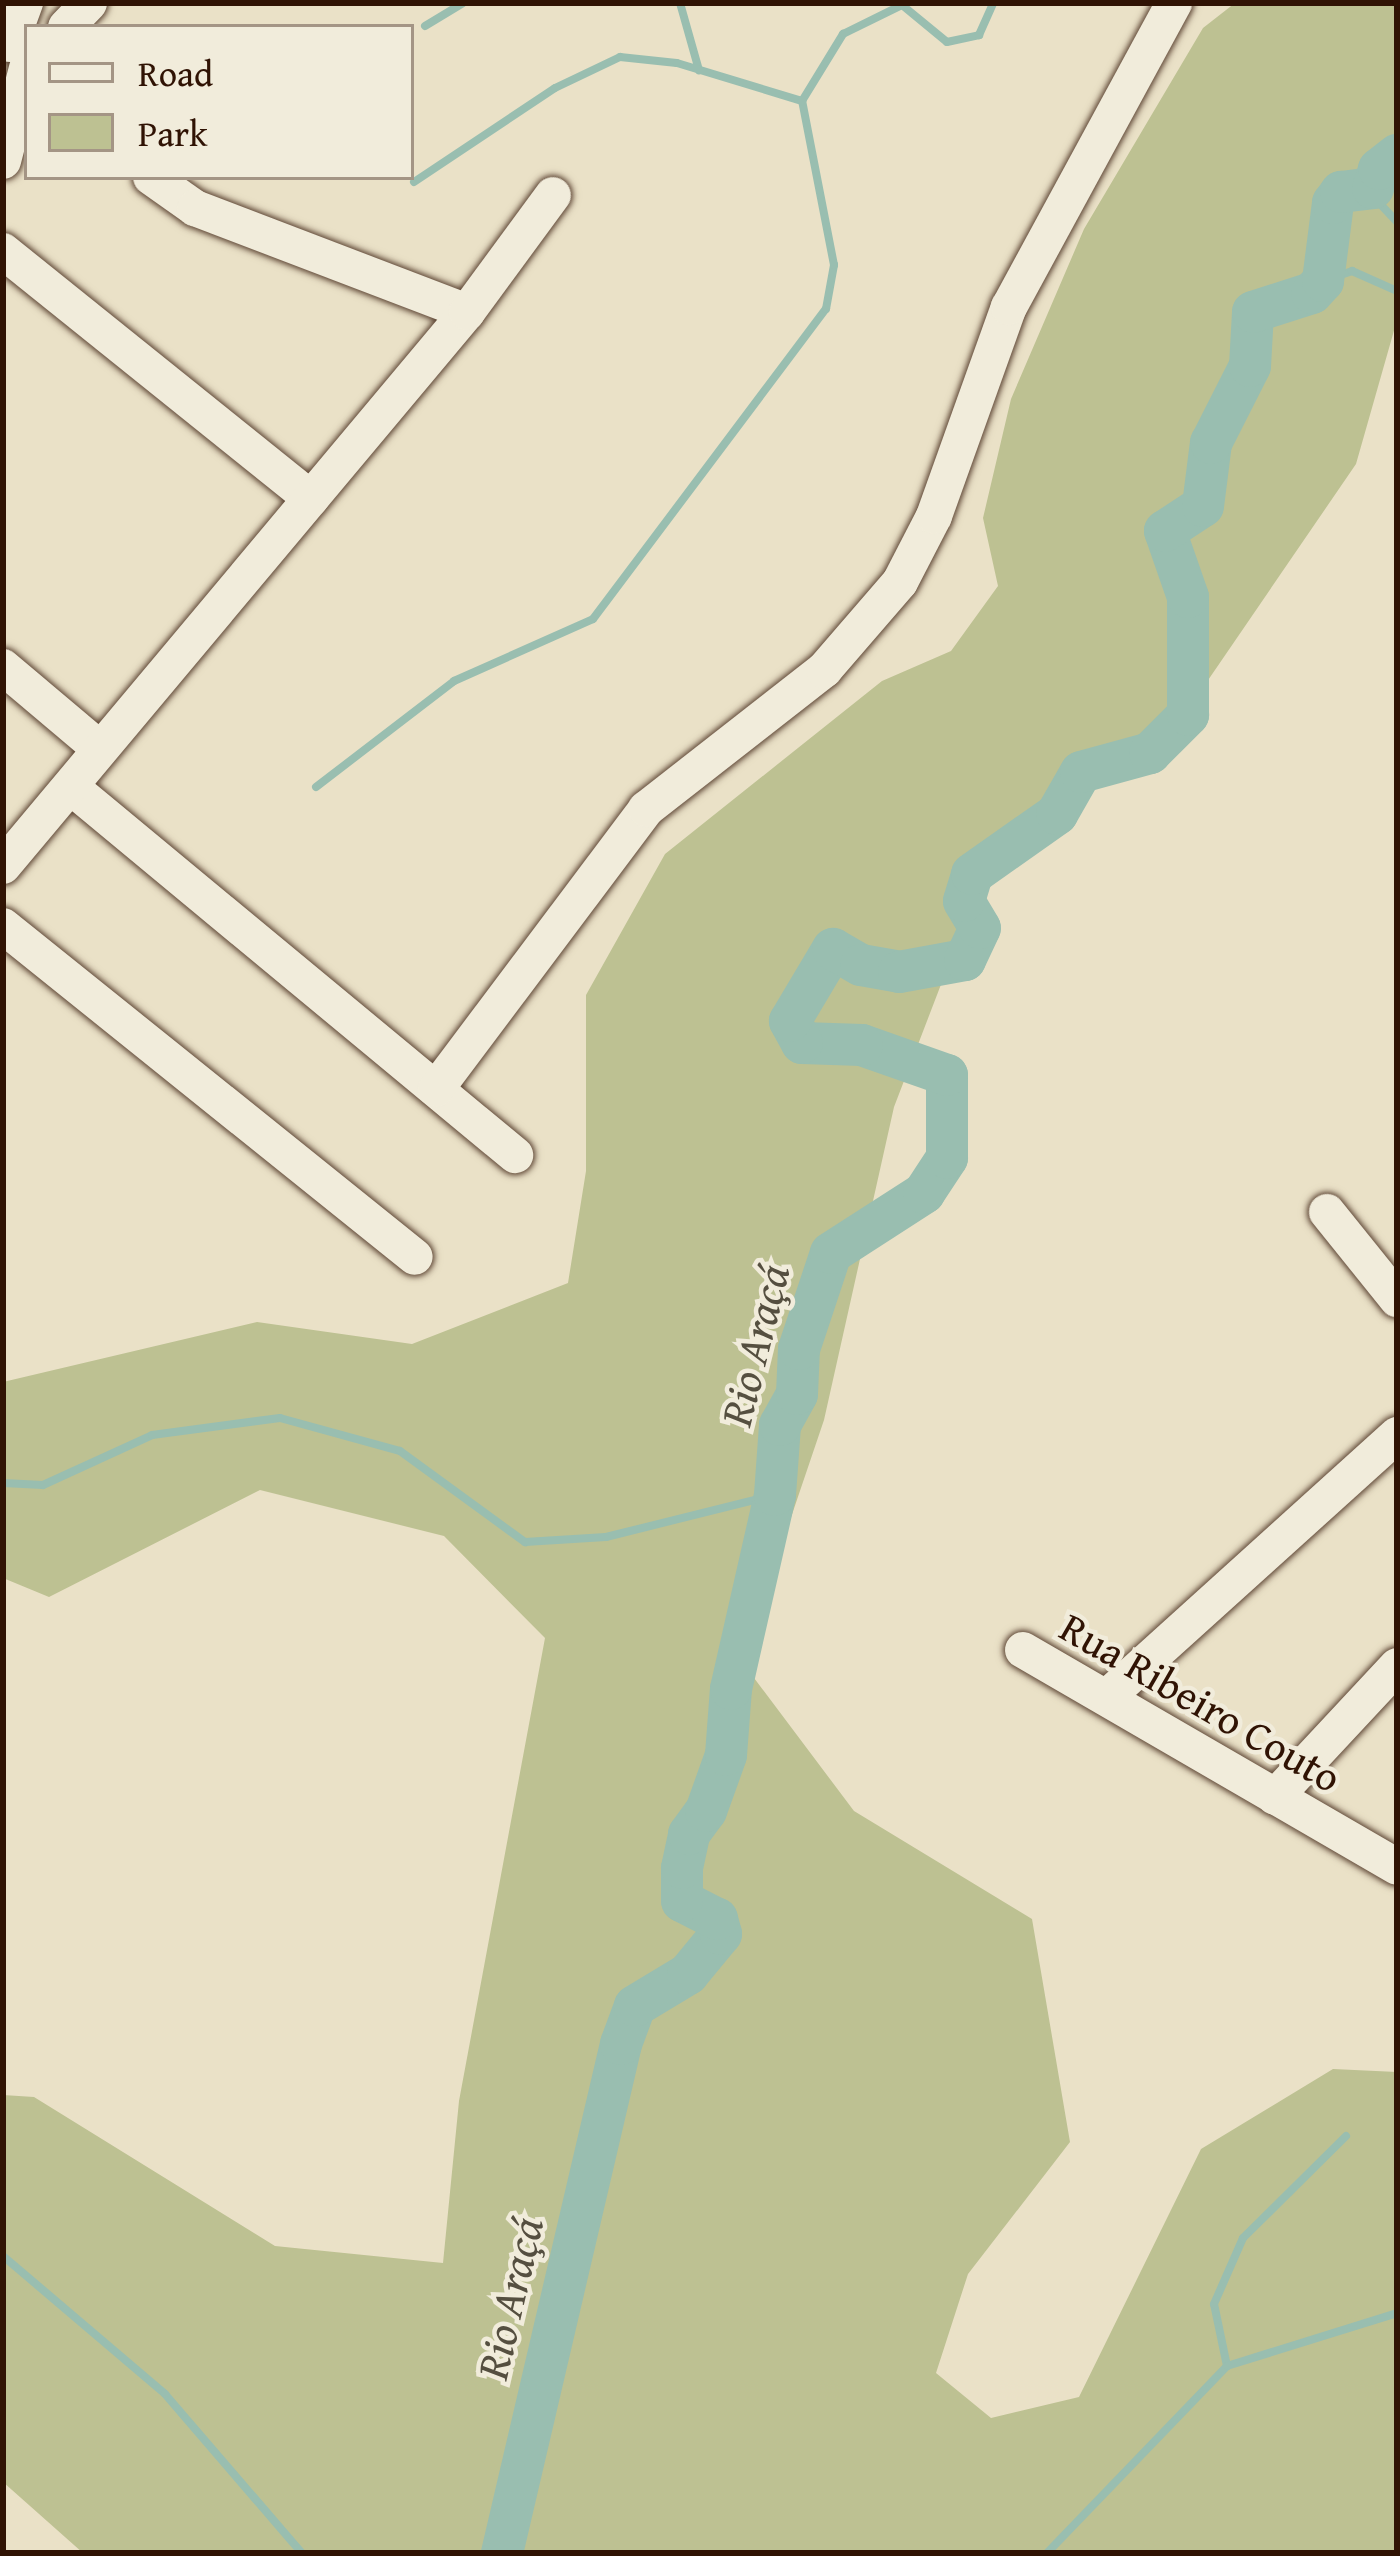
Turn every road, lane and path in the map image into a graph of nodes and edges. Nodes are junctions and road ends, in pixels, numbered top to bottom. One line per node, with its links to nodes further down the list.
1 (26, 3): 3 (street)
2 (1174, 3): 15 (street)
3 (19, 58): 4 (street)
4 (3, 160)
5 (155, 180): 8 (street)
6 (553, 195): 8 (street)
7 (3, 251): 9 (street)
8 (467, 312): 9 (street)
9 (311, 499): 11 (street)
10 (3, 667): 11 (street)
11 (100, 749): 12 (street)
12 (70, 787): 13 (street); 15 (street)
13 (3, 866)
14 (3, 926): 18 (street)
15 (436, 1089): 16 (street)
16 (515, 1154)
17 (1327, 1212): 19 (street)
18 (415, 1257)
19 (1397, 1299)
20 (1397, 1435): 23 (street)
21 (1023, 1650): 23 (street, Rua Ribeiro Couto)
22 (1397, 1666): 24 (street)
23 (1107, 1697): 24 (street, Rua Ribeiro Couto)
24 (1275, 1797): 25 (street, Rua Ribeiro Couto)
25 (1397, 1867)

